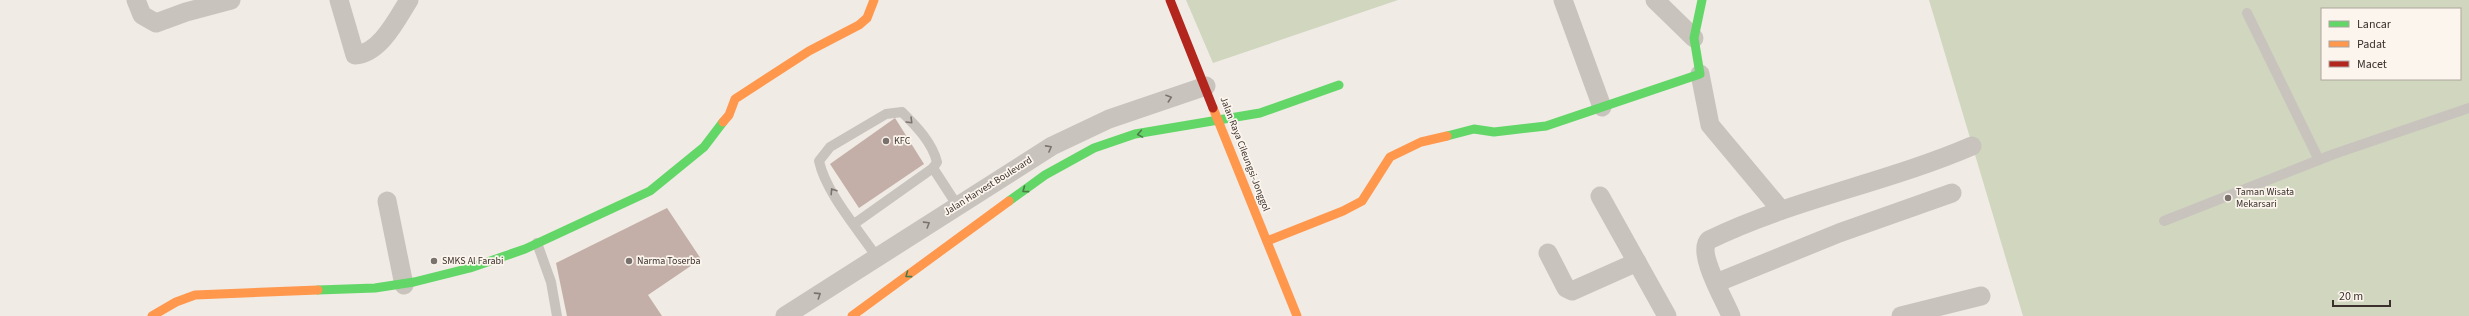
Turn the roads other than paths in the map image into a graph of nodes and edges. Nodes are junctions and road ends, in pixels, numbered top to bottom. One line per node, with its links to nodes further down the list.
1 (136, 0): 2 (street)
2 (231, 0)
3 (339, 0): 4 (street)
4 (409, 0)
5 (874, 0): 29 (street)
6 (1170, 0): 14 (street, Jalan Raya Cileungsi-Jonggol)
7 (1563, 0): 15 (street)
8 (1655, 0): 11 (street)
9 (1702, 0): 11 (street)
10 (2247, 13): 19 (lane)
11 (1694, 38): 12 (street)
12 (1700, 74): 15 (street); 25 (street)
13 (1340, 85): 17 (street)
14 (1206, 86): 17 (street, Jalan Raya Cileungsi-Jonggol); 24 (street, Jalan Harvest Boulevard, one-way to 14)
15 (1602, 107): 28 (street)
16 (2469, 108): 19 (lane)
17 (1220, 121): 28 (street, Jalan Raya Cileungsi-Jonggol); 39 (street, one-way to 39)
18 (1972, 146): 25 (street)
19 (2319, 160): 26 (lane)
20 (933, 168): 24 (lane); 27 (lane); 27 (lane, one-way to 20)
21 (1952, 194): 33 (street)
22 (1600, 196): 32 (street)
23 (388, 201): 34 (street)
24 (957, 205): 31 (street, Jalan Harvest Boulevard, one-way to 24)
25 (1780, 210): 33 (street)
26 (2164, 221)
27 (854, 224): 31 (lane)
28 (1267, 240): 40 (street, Jalan Raya Cileungsi-Jonggol)
29 (537, 243): 34 (street); 38 (lane)
30 (1548, 253): 32 (street)
31 (876, 256): 36 (street, Jalan Harvest Boulevard, one-way to 31)
32 (1637, 262): 41 (street)
33 (1716, 283): 42 (street)
34 (404, 285): 37 (street)
35 (1981, 296): 43 (street)
36 (796, 313)
37 (152, 316)
38 (557, 316)
39 (852, 316)
40 (1297, 316)
41 (1667, 316)
42 (1731, 316)
43 (1901, 316)

